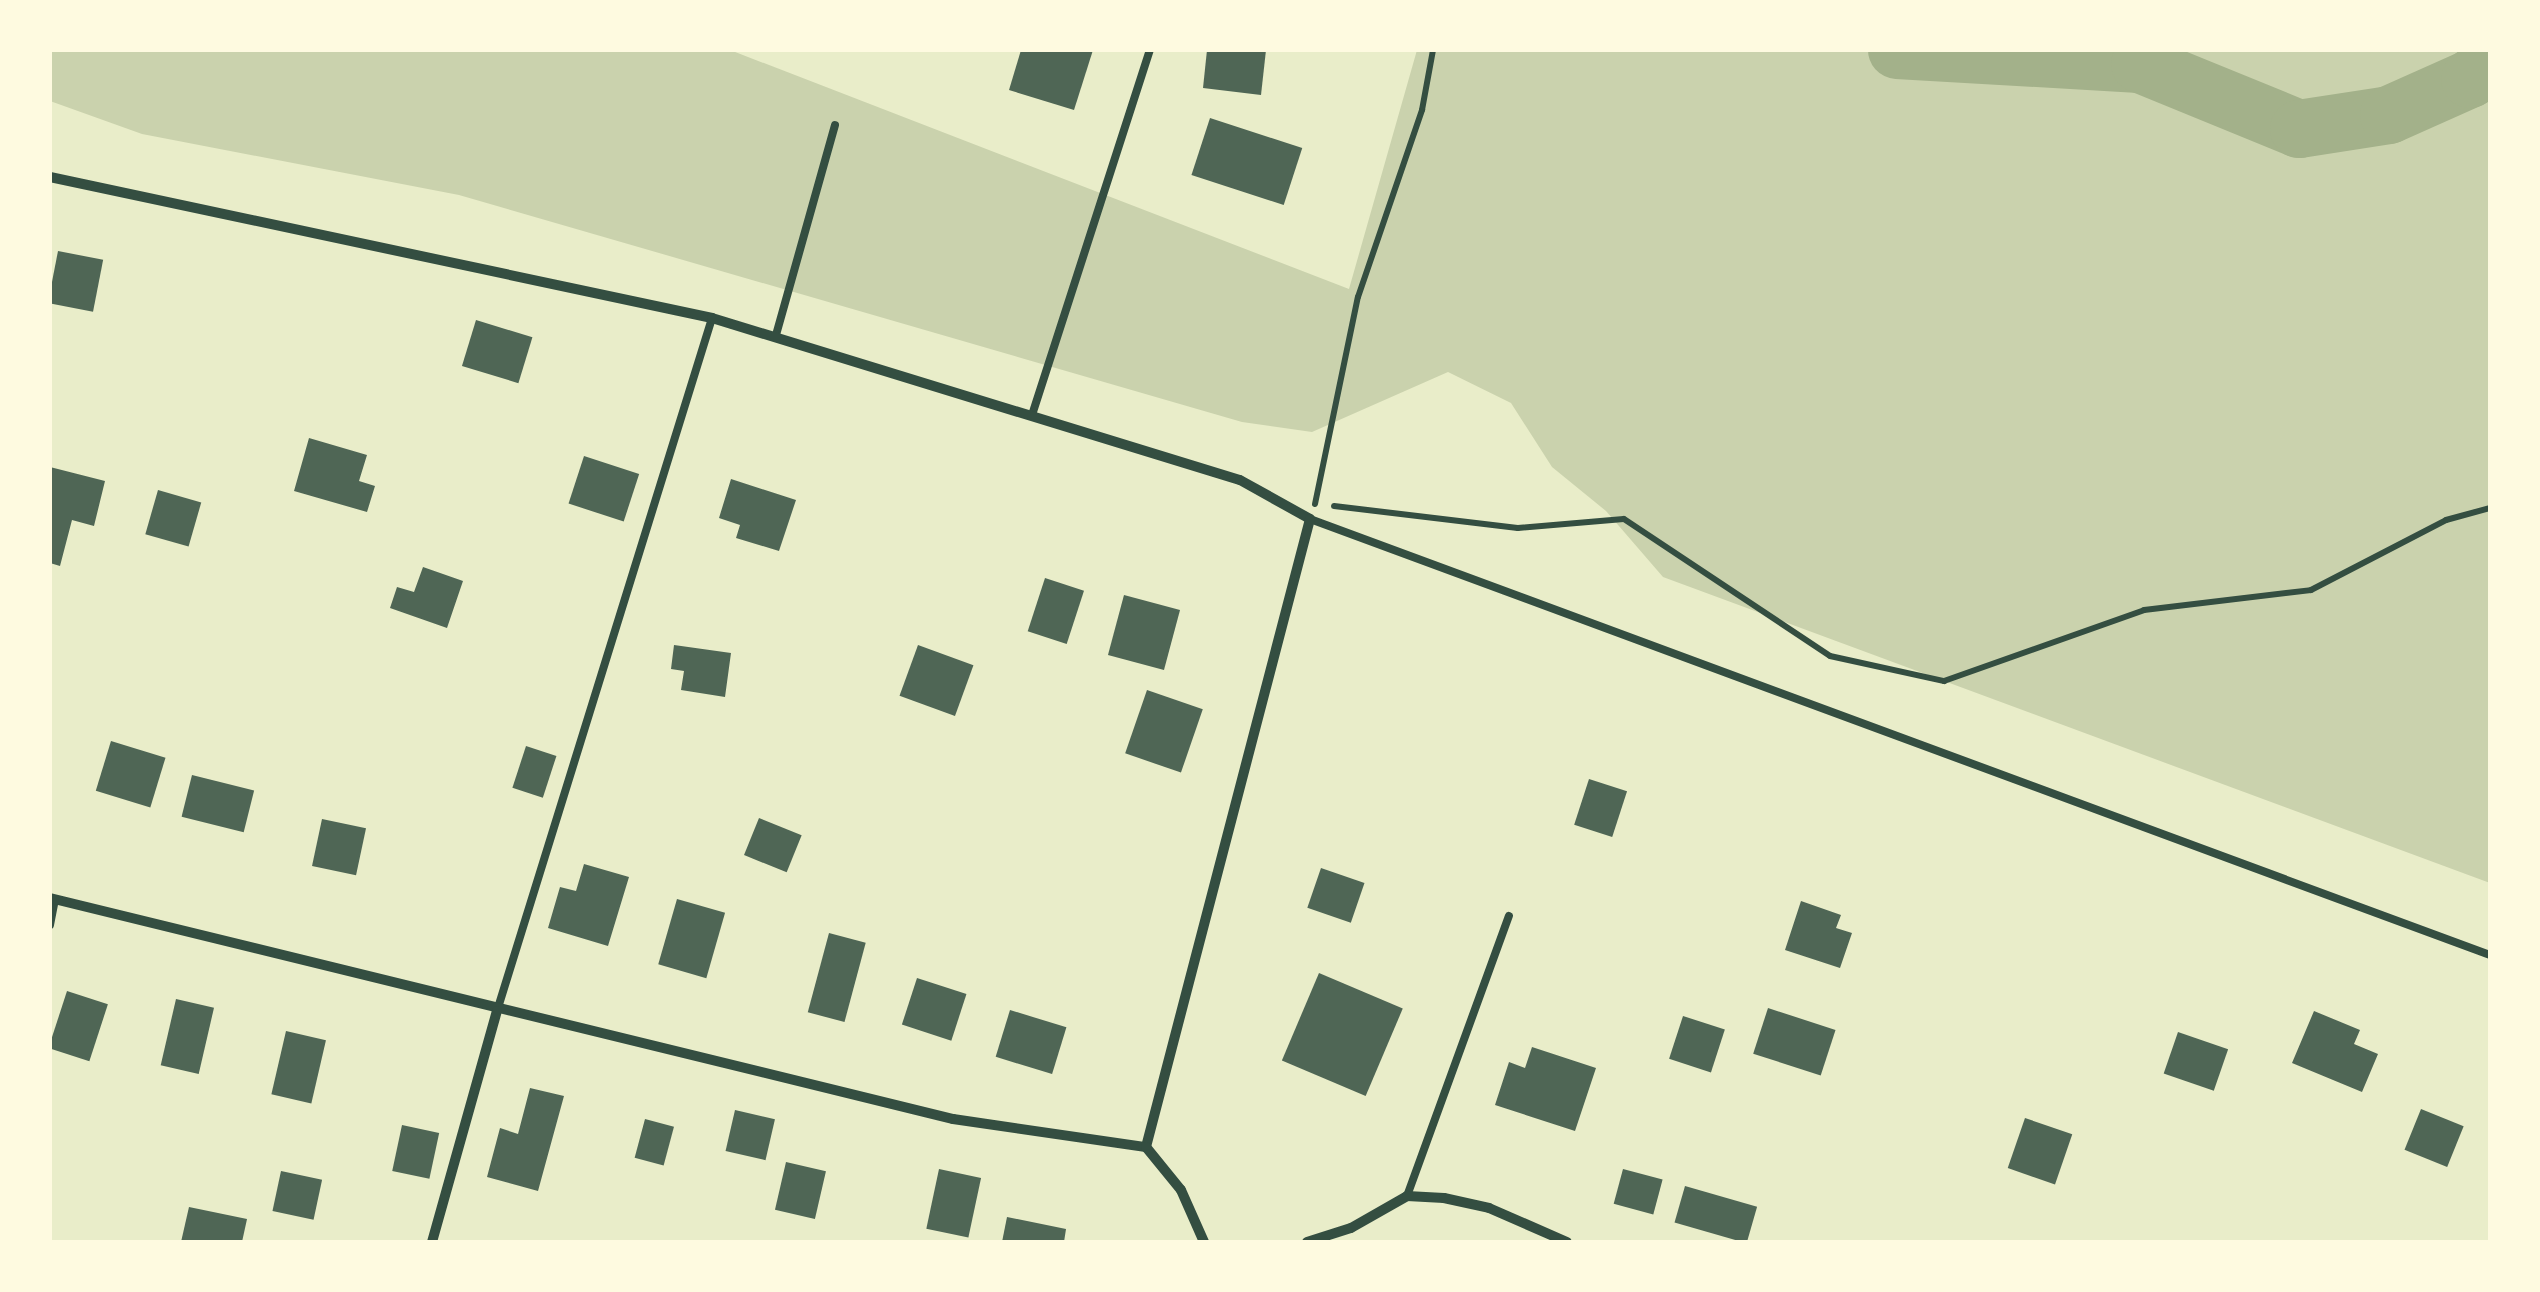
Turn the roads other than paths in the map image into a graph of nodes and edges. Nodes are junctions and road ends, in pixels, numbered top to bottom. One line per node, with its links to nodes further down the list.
1 (1150, 50): 6 (lane)
2 (836, 124): 5 (lane)
3 (50, 178): 4 (street)
4 (712, 318): 5 (street); 12 (lane)
5 (776, 335): 6 (street)
6 (1032, 414): 7 (street)
7 (1310, 519): 11 (lane); 13 (street)
8 (53, 899): 10 (lane); 12 (street)
9 (1509, 916): 14 (lane)
10 (50, 925)
11 (2490, 955)
12 (498, 1011): 13 (street); 15 (street)
13 (1146, 1147): 16 (street)
14 (1407, 1196): 17 (street); 18 (street)
15 (432, 1242)
16 (1204, 1242)
17 (1307, 1242)
18 (1567, 1242)

